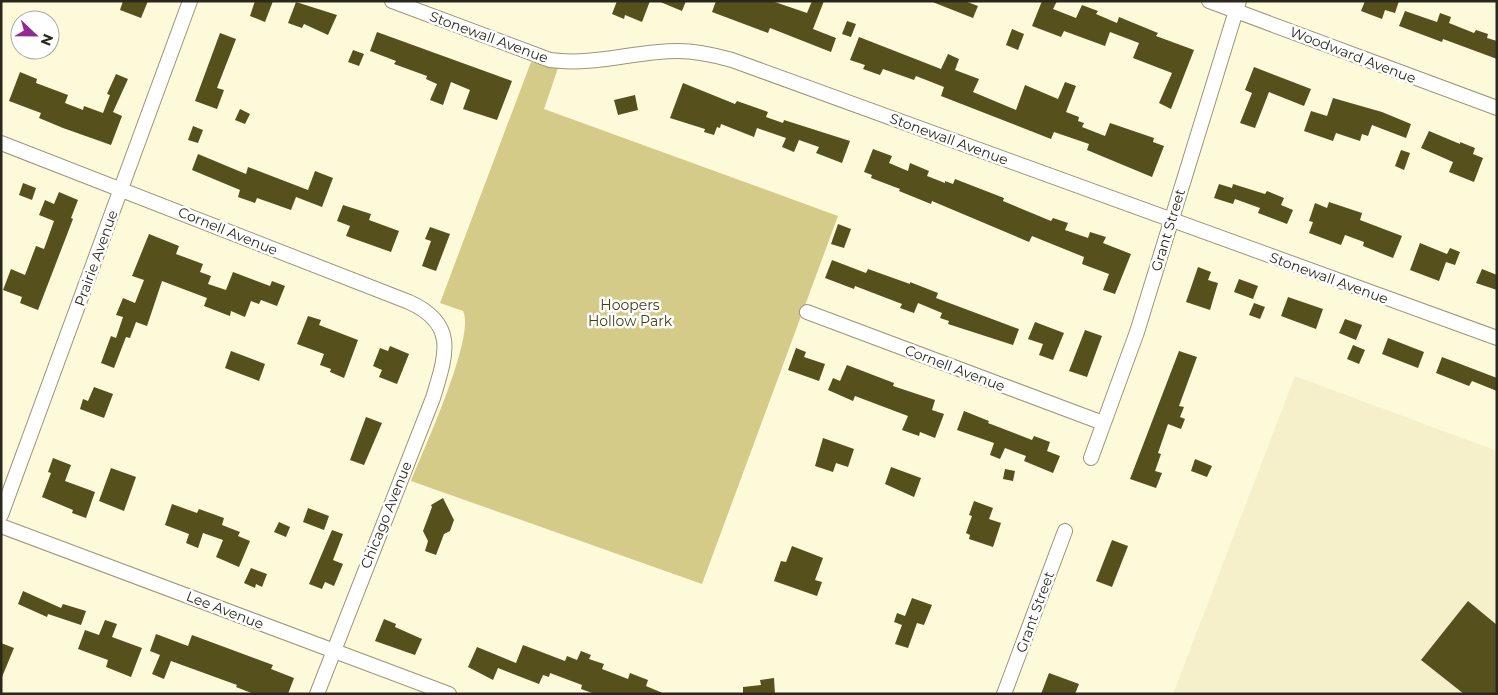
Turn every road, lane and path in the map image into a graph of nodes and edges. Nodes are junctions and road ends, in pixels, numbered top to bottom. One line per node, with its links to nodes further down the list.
1 (190, 1): 7 (street, Prairie Avenue)
2 (392, 1): 8 (street, Stonewall Avenue)
3 (1209, 1): 4 (street, Woodward Avenue)
4 (1237, 6): 5 (street, Woodward Avenue); 8 (street, Grant Street)
5 (1497, 108)
6 (1, 143): 7 (street, Cornell Avenue)
7 (122, 189): 10 (street, Cornell Avenue); 14 (street, Prairie Avenue)
8 (1171, 220): 11 (street, Stonewall Avenue); 12 (street, Grant Street)
9 (807, 312): 12 (street, Cornell Avenue)
10 (443, 334): 17 (street, Chicago Avenue)
11 (1497, 338)
12 (1103, 423): 13 (street, Grant Street)
13 (1091, 458)
14 (1, 515)
15 (1, 526): 17 (street, Lee Avenue)
16 (1065, 530): 20 (street, Grant Street)
17 (332, 651): 18 (street, Chicago Avenue); 19 (street, Lee Avenue)
18 (317, 694)
19 (449, 694)
20 (1004, 694)

